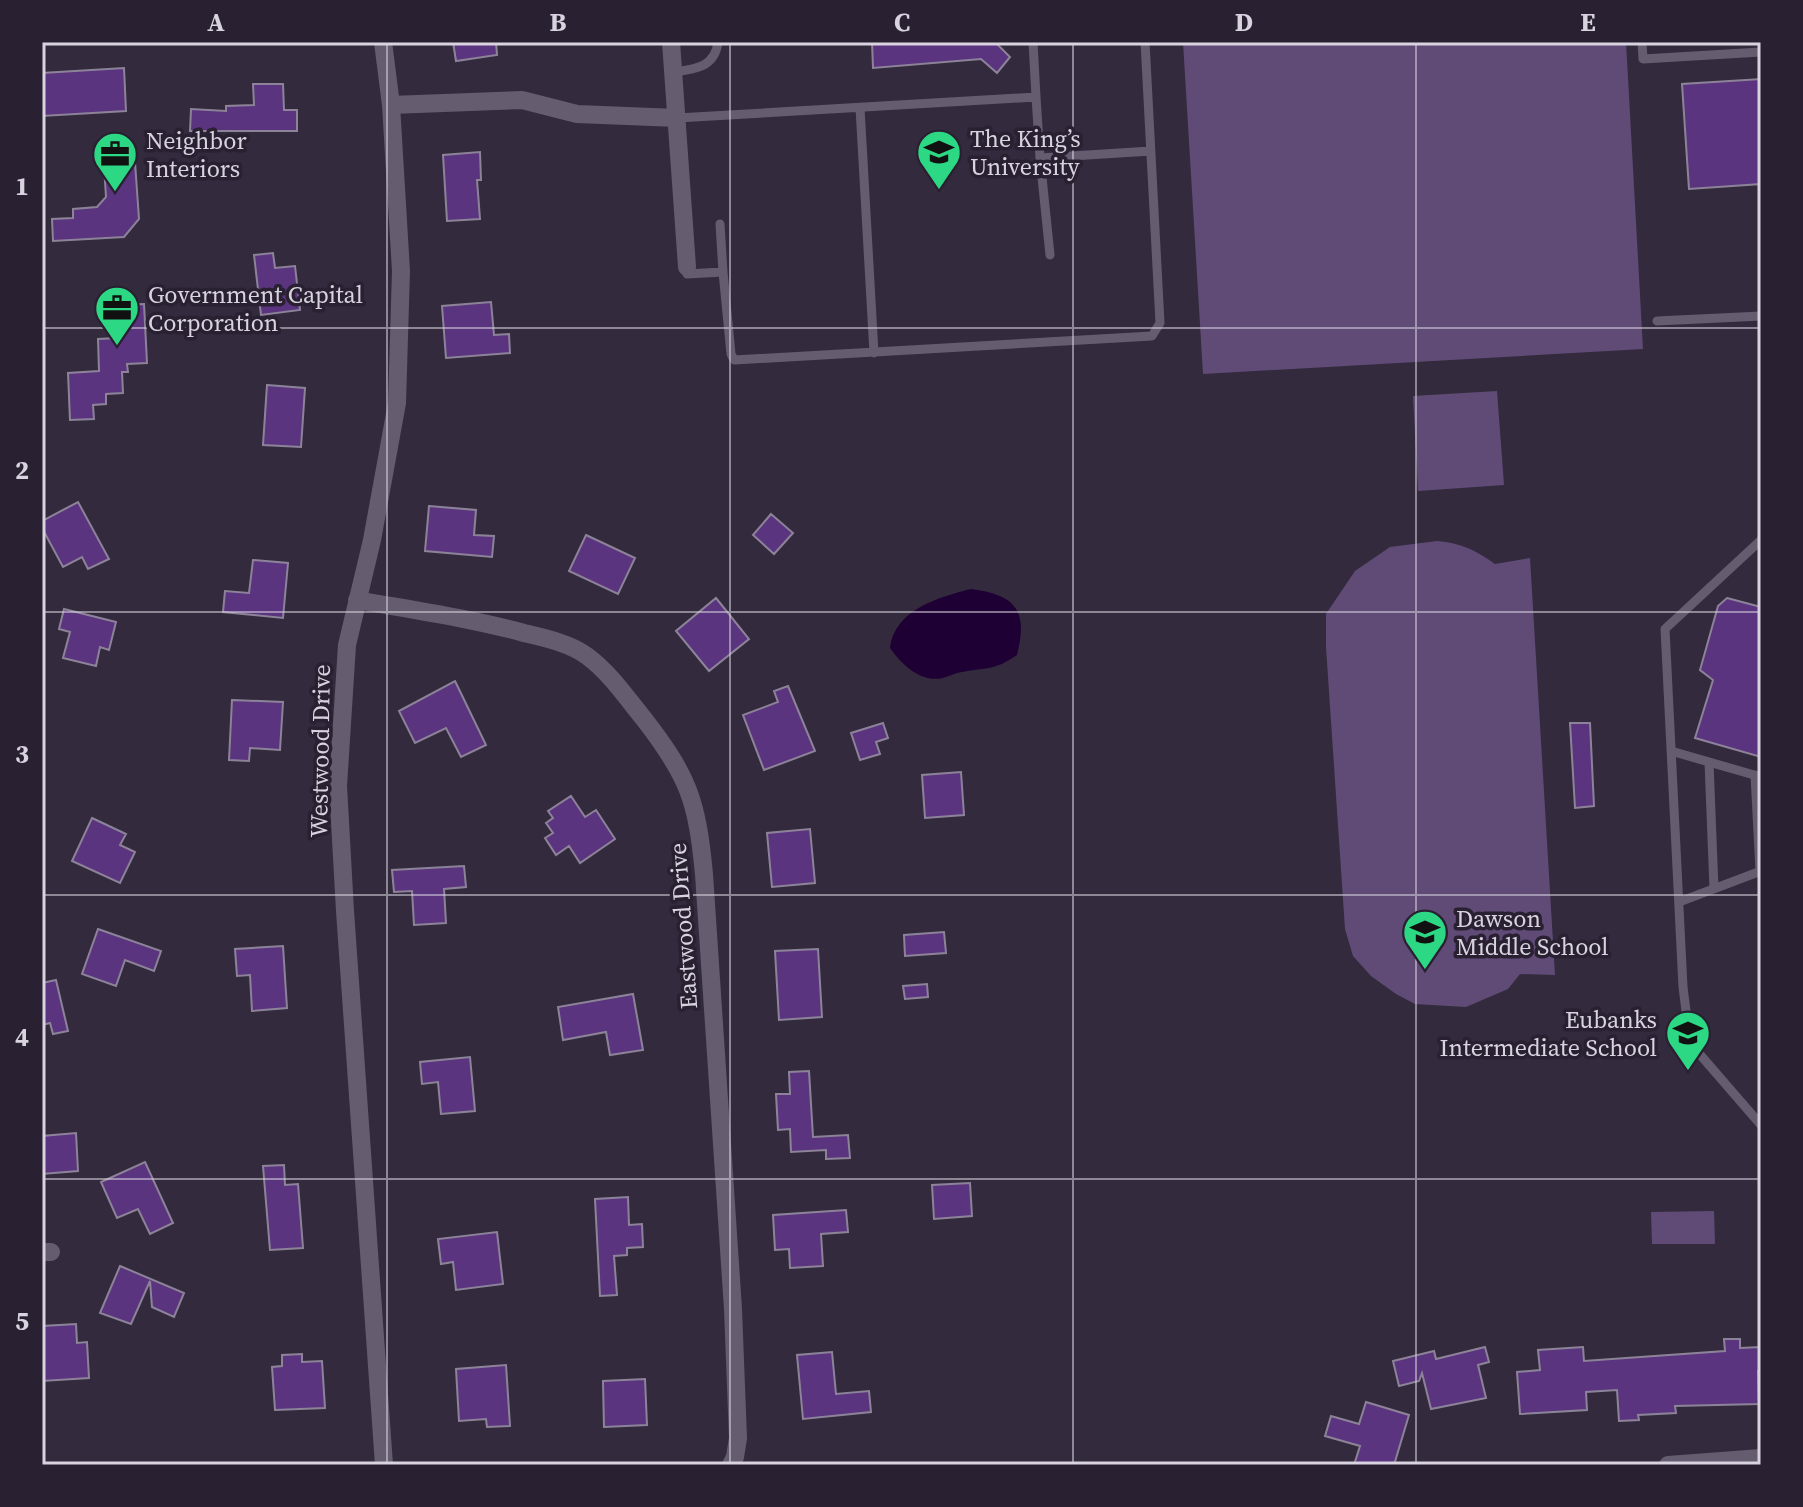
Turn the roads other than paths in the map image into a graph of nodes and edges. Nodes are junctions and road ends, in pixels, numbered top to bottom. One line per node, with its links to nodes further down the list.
1 (383, 42): 10 (street, Westwood Drive)
2 (671, 42): 8 (street)
3 (718, 42): 8 (lane)
4 (1033, 42): 9 (lane)
5 (1145, 42): 13 (lane)
6 (1642, 42): 7 (lane)
7 (1761, 52)
8 (674, 72): 12 (street)
9 (1036, 97): 11 (lane); 14 (lane)
10 (391, 105): 12 (street); 23 (street, Westwood Drive)
11 (860, 108): 12 (lane); 21 (lane)
12 (677, 118): 17 (street)
13 (1151, 151): 14 (lane); 21 (lane)
14 (1040, 158): 16 (lane)
15 (720, 224): 18 (lane)
16 (1050, 255)
17 (687, 267): 18 (lane)
18 (723, 272): 21 (lane)
19 (1761, 316): 20 (lane)
20 (1657, 321)
21 (874, 353)
22 (1761, 540): 24 (lane)
23 (357, 600): 32 (street, Westwood Drive); 33 (street, Eastwood Drive)
24 (1671, 751): 25 (lane); 29 (lane)
25 (1709, 762): 26 (lane); 28 (lane)
26 (1758, 776): 27 (lane)
27 (1761, 871): 28 (lane)
28 (1714, 889): 29 (lane)
29 (1679, 902): 30 (lane)
30 (1761, 1125)
31 (1761, 1458): 34 (street)
32 (384, 1465)
33 (731, 1465)
34 (1679, 1465)

